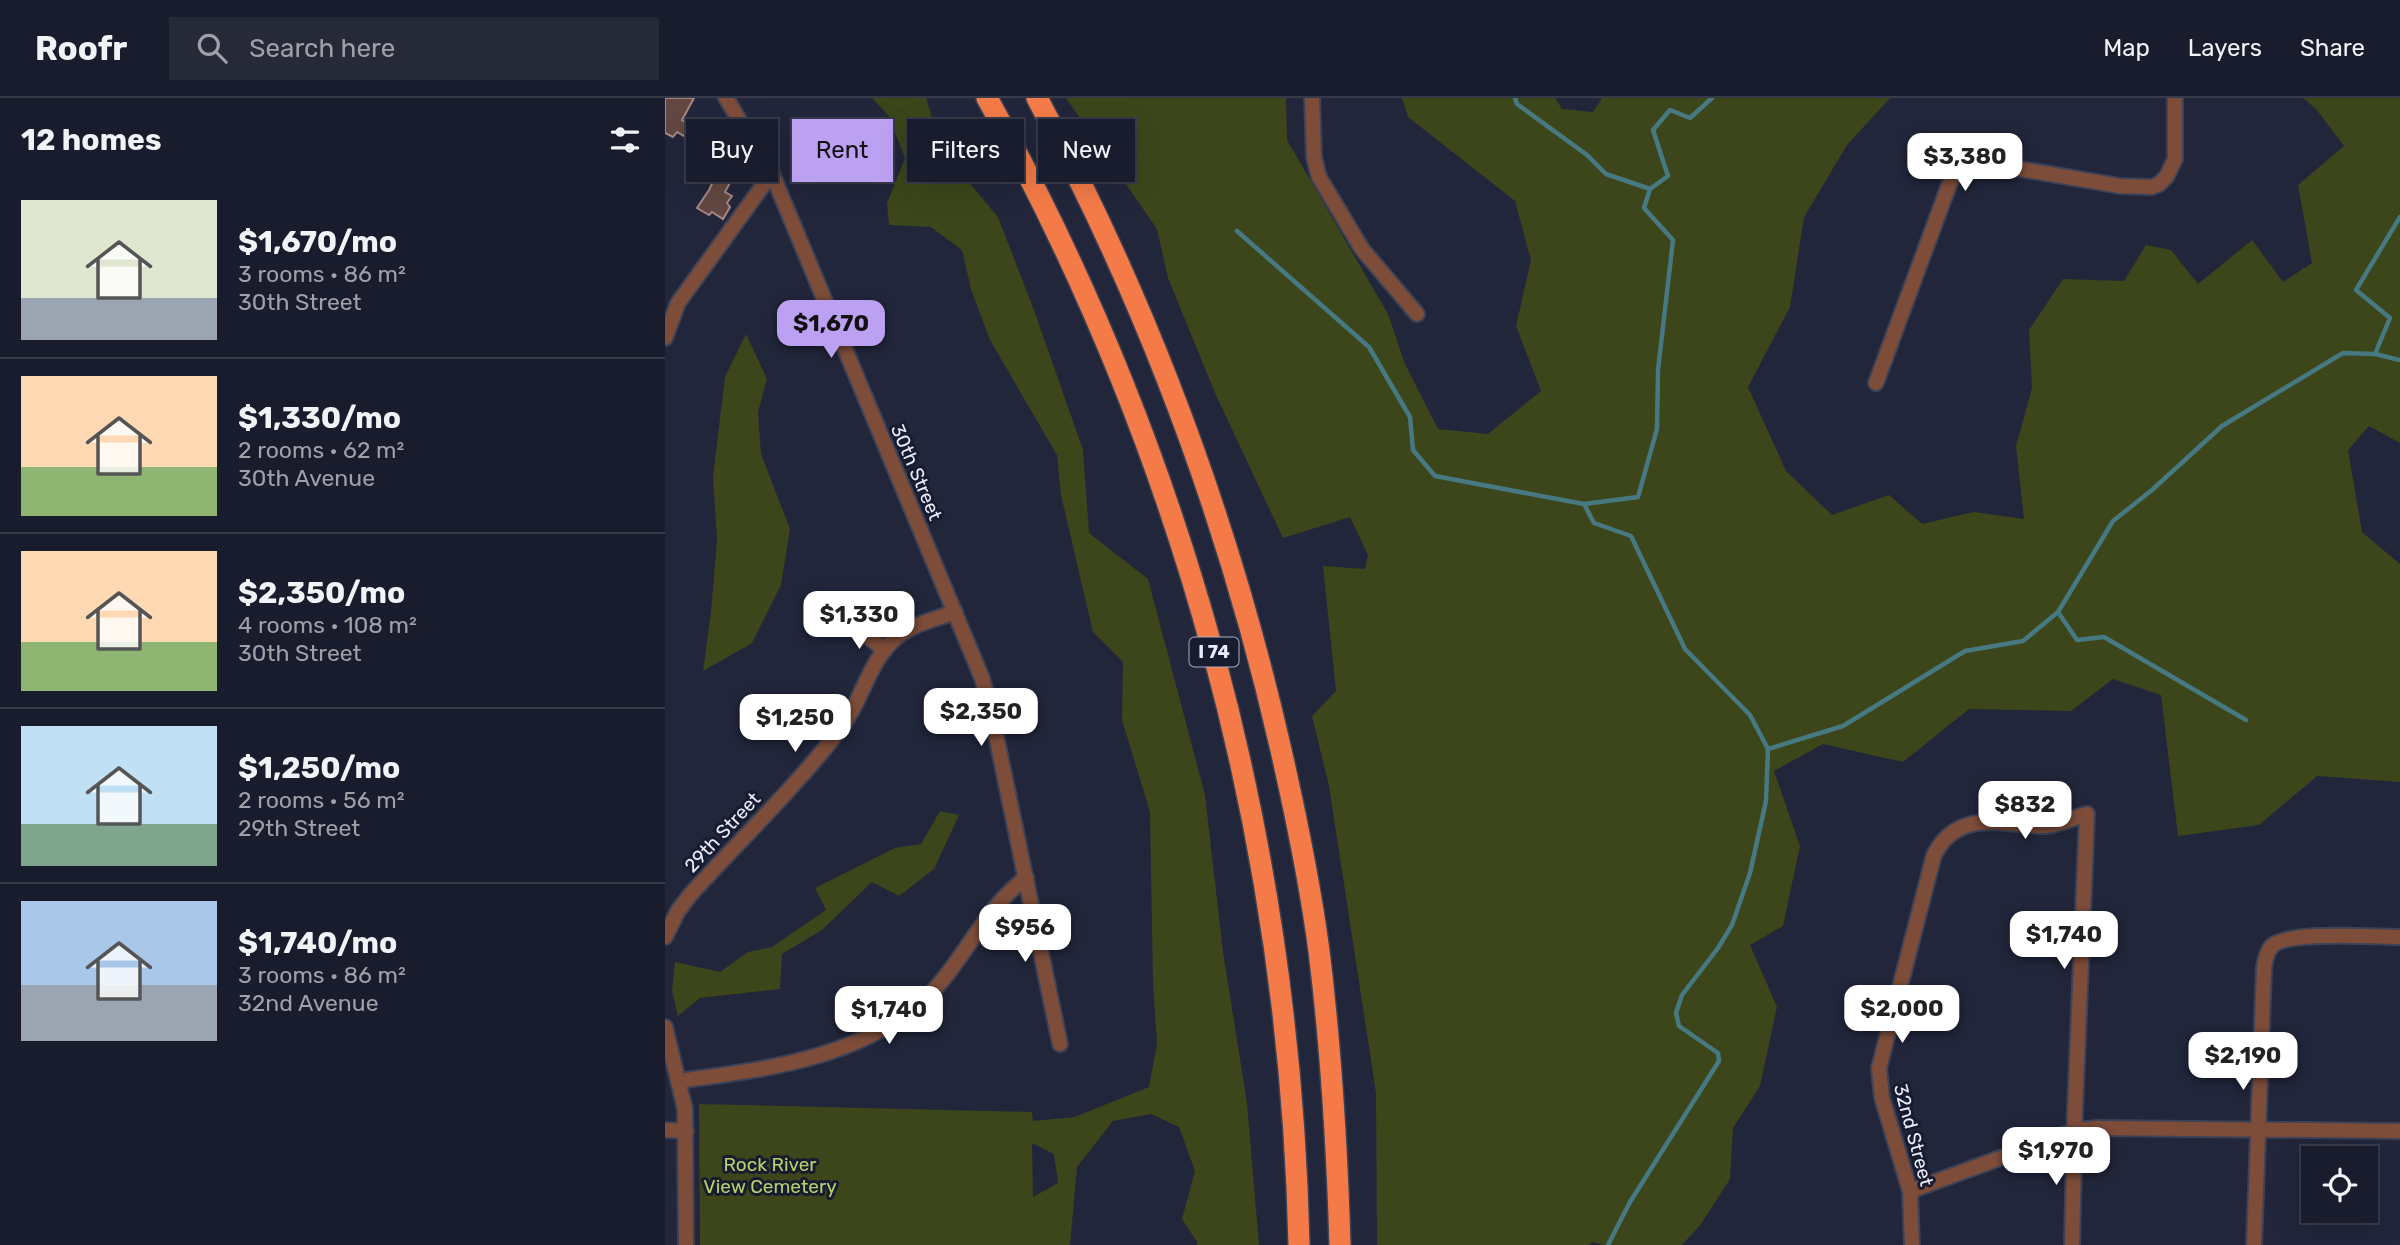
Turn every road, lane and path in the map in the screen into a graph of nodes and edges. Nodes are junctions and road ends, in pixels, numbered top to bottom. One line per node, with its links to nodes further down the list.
1 (726, 98): 6 (street, 30th Street)
2 (987, 98): 28 (highway, I 74)
3 (1037, 98): 29 (highway, I 74)
4 (1312, 98): 9 (street)
5 (2175, 98): 11 (street)
6 (739, 119)
7 (766, 182): 10 (street)
8 (776, 182): 12 (street, 30th Street)
9 (1417, 314)
10 (665, 338)
11 (1876, 383)
12 (955, 612): 14 (street, 29th Street); 15 (street, 30th Street)
13 (854, 626): 14 (street)
14 (885, 650): 16 (street, 29th Street)
15 (1026, 877): 19 (street, 30th Street); 20 (street)
16 (665, 937)
17 (2400, 937): 23 (street)
18 (665, 1027): 20 (street)
19 (1060, 1044)
20 (678, 1081): 24 (street)
21 (665, 1130): 24 (street)
22 (2075, 1130): 23 (street); 26 (street); 26 (street, 32nd Street); 31 (street)
23 (2259, 1130): 25 (street); 32 (street)
24 (686, 1131): 27 (street)
25 (2400, 1131)
26 (1910, 1191): 30 (street, 32nd Street)
27 (686, 1245)
28 (1299, 1245)
29 (1340, 1245)
30 (1912, 1245)
31 (2072, 1245)
32 (2254, 1245)

